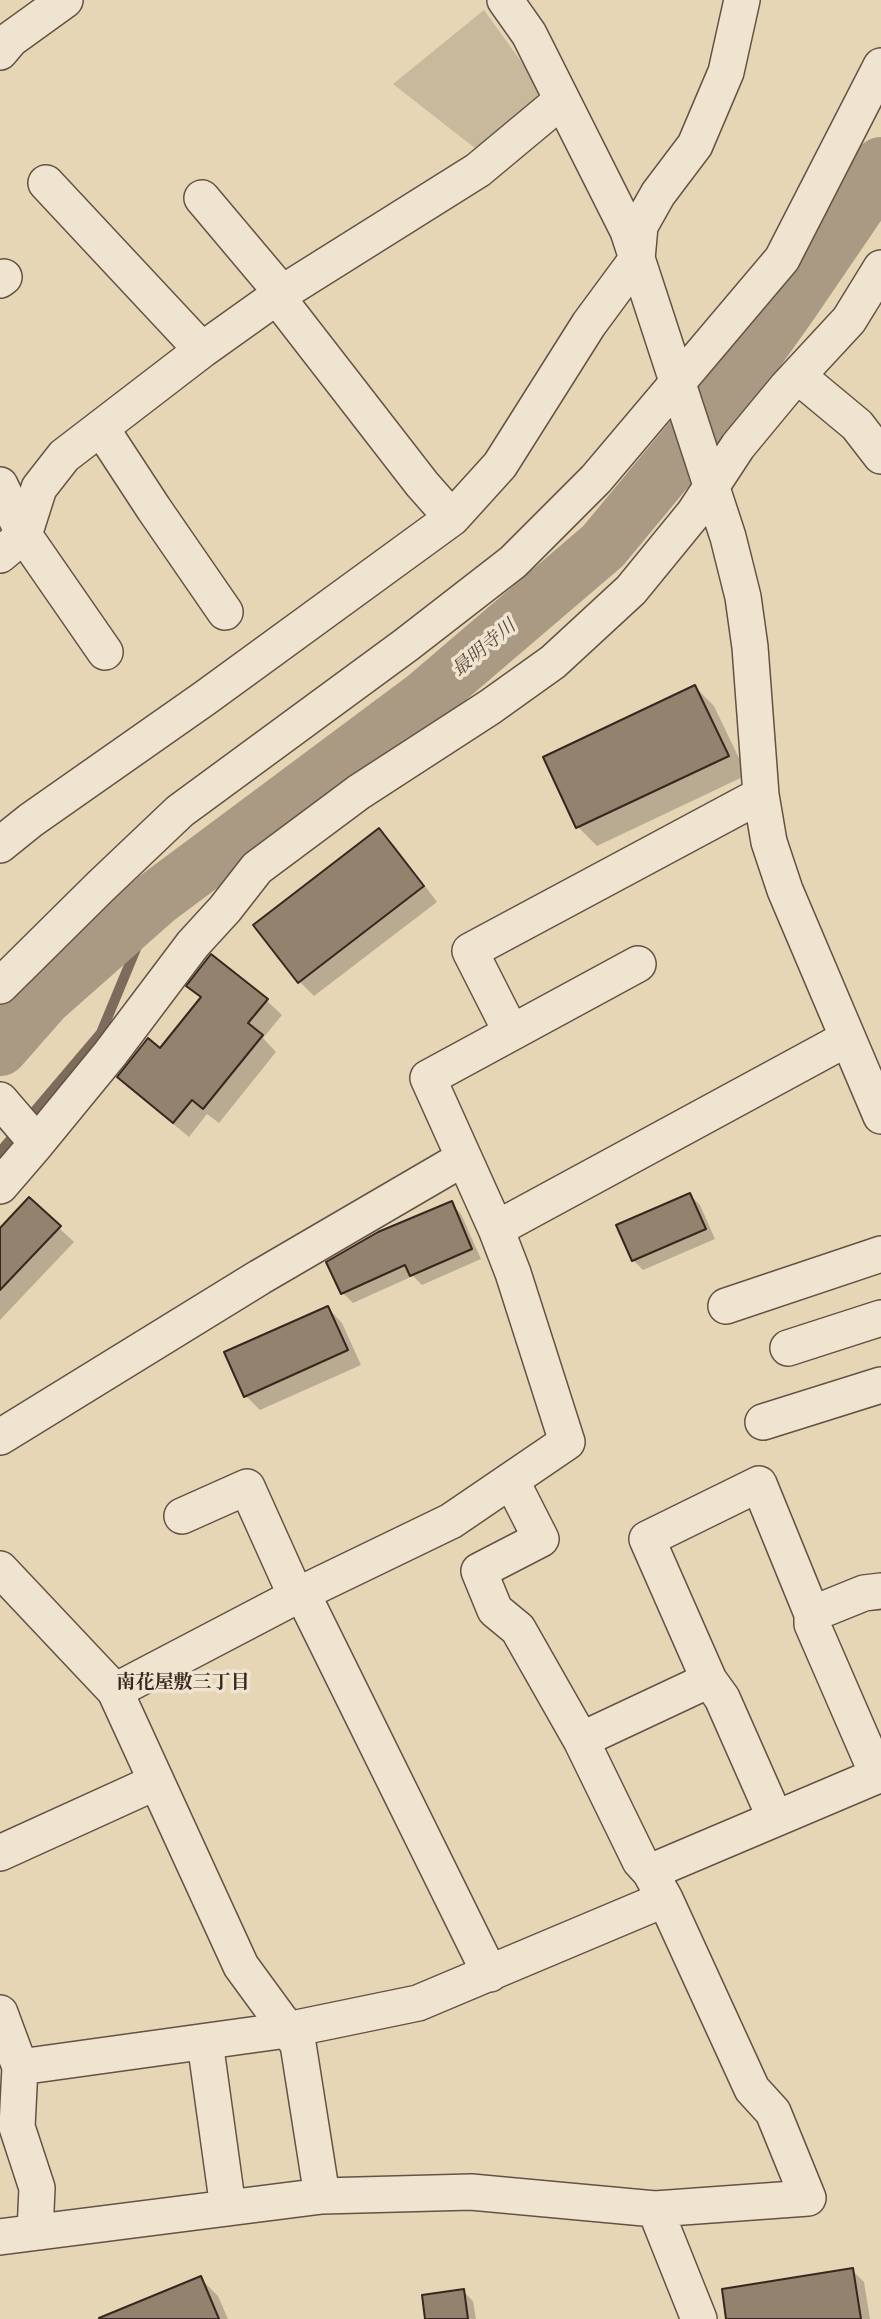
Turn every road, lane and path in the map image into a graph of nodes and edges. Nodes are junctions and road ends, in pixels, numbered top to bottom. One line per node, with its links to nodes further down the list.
1 (65, 0): 4 (street)
2 (505, 0): 6 (street)
3 (742, 0): 9 (street)
4 (0, 52)
5 (881, 66): 14 (street)
6 (562, 100): 9 (street); 11 (street)
7 (202, 198): 11 (street)
8 (53, 203): 12 (street)
9 (637, 259): 14 (street); 19 (street)
10 (881, 268): 13 (street)
11 (279, 295): 12 (street); 19 (street)
12 (202, 350): 15 (street)
13 (797, 376): 16 (street); 17 (street)
14 (680, 393): 17 (street); 26 (street)
15 (101, 428): 20 (street); 21 (street)
16 (881, 456)
17 (709, 481): 23 (street); 31 (street)
18 (0, 485): 20 (street)
19 (452, 517): 24 (street)
20 (12, 545): 22 (street)
21 (225, 612)
22 (105, 652)
23 (761, 796): 27 (street); 28 (street)
24 (0, 845)
25 (638, 964): 27 (street)
26 (0, 986)
27 (510, 1032): 32 (street)
28 (848, 1038): 29 (street); 34 (street)
29 (872, 1073): 30 (street)
30 (881, 1116)
31 (14, 1118): 33 (street)
32 (464, 1158): 34 (street); 41 (street)
33 (0, 1186)
34 (496, 1229): 42 (street)
35 (881, 1254): 36 (street)
36 (726, 1306)
37 (881, 1318): 38 (street)
38 (788, 1348)
39 (881, 1385): 40 (street)
40 (763, 1422)
41 (0, 1437)
42 (511, 1480): 46 (street); 50 (street)
43 (182, 1516): 46 (street)
44 (0, 1569): 49 (street)
45 (881, 1591): 47 (street)
46 (299, 1594): 49 (street); 56 (street)
47 (812, 1614): 48 (street); 51 (street)
48 (709, 1680): 50 (street); 53 (street)
49 (115, 1691): 52 (street)
50 (581, 1740): 55 (street)
51 (879, 1775): 53 (street)
52 (156, 1782): 54 (street); 58 (street)
53 (775, 1818): 55 (street)
54 (0, 1853)
55 (657, 1886): 56 (street); 63 (street)
56 (490, 1974): 58 (street)
57 (0, 2013): 60 (street)
58 (287, 2030): 59 (street); 61 (street)
59 (205, 2042): 60 (street); 62 (street)
60 (20, 2067): 64 (street)
61 (322, 2196): 62 (street); 63 (street)
62 (228, 2208): 64 (street)
63 (654, 2209): 66 (street)
64 (35, 2232): 65 (street)
65 (0, 2237)
66 (699, 2319)

